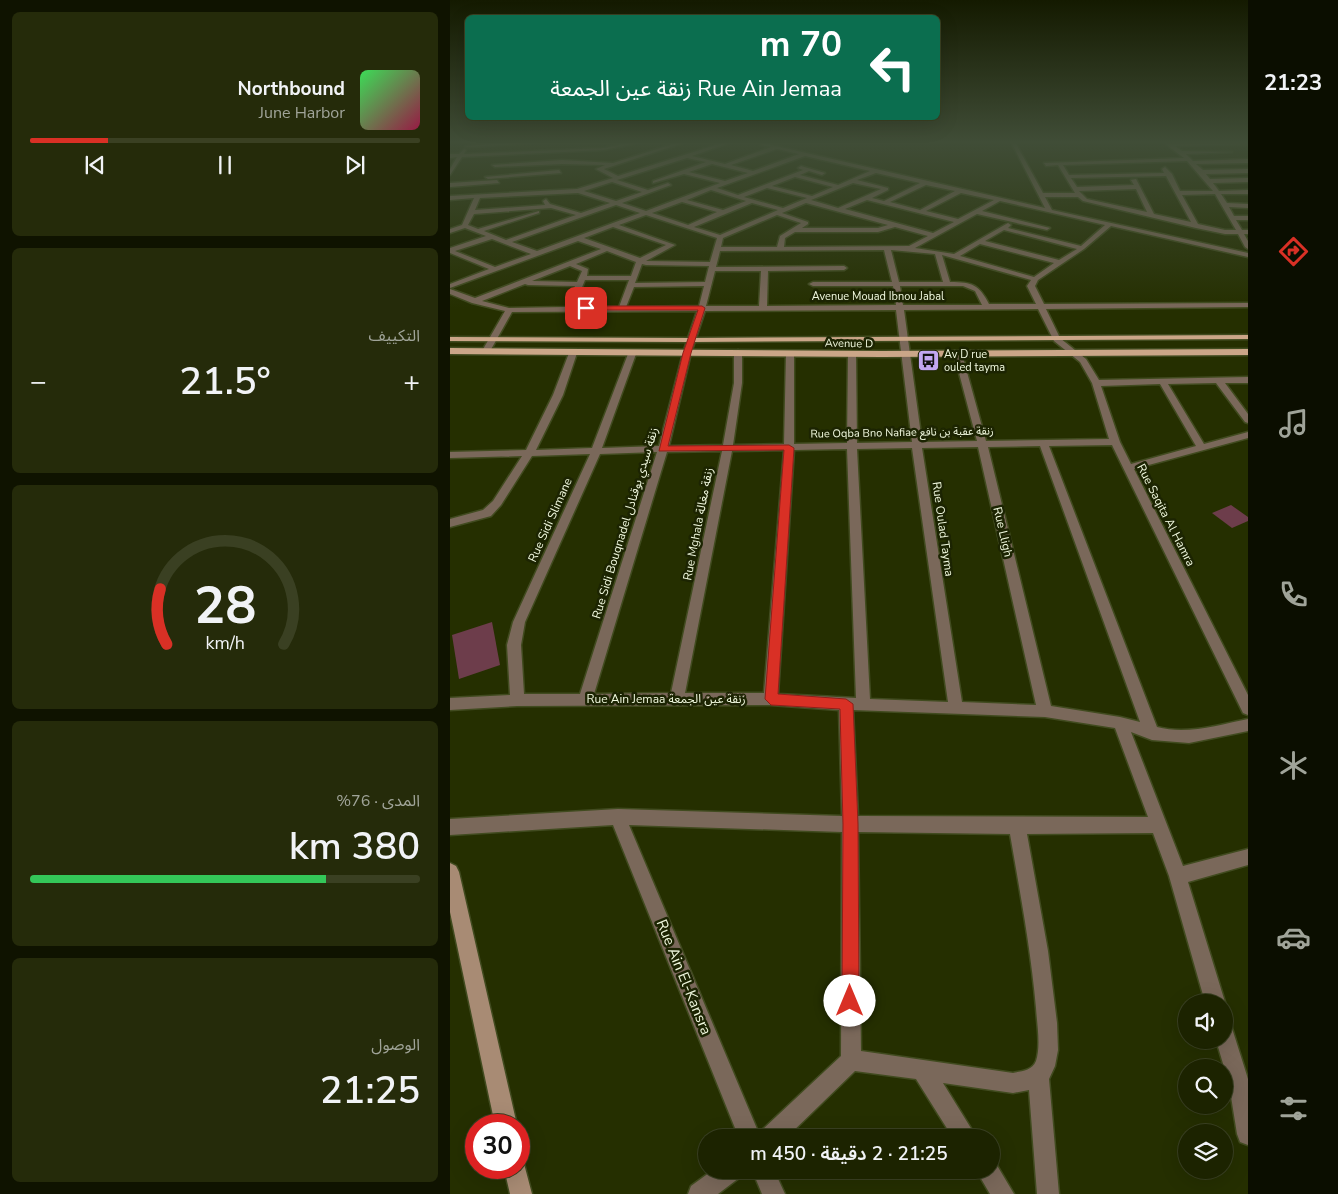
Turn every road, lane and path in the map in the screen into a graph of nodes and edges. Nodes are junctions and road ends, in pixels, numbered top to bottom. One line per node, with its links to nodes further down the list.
1 (478, 197): 30 (street)
2 (547, 198): 25 (street)
3 (599, 198): 23 (street)
4 (631, 198): 23 (street)
5 (683, 198): 18 (street)
6 (740, 198): 21 (street)
7 (807, 198): 19 (street)
8 (814, 198): 19 (street)
9 (867, 198): 22 (street); 27 (street)
10 (893, 198): 22 (street)
11 (947, 198): 33 (street)
12 (988, 198): 20 (street)
13 (1043, 198): 29 (street)
14 (1083, 198): 35 (street)
15 (1143, 198): 38 (street)
16 (1181, 198): 52 (street)
17 (1221, 198): 24 (street)
18 (679, 199): 31 (street); 32 (street)
19 (811, 199): 27 (street); 28 (street)
20 (998, 200): 29 (street); 34 (street)
21 (751, 201): 28 (street); 32 (street)
22 (884, 202): 33 (street)
23 (616, 203): 31 (street); 36 (street)
24 (1226, 205): 26 (street); 39 (street)
25 (552, 206): 30 (street); 36 (street); 58 (street)
26 (1248, 206)
27 (840, 209): 48 (street)
28 (780, 211): 56 (street); 64 (street)
29 (1050, 211): 37 (street)
30 (470, 212): 50 (street)
31 (645, 212): 47 (street); 51 (street)
32 (723, 212): 51 (street)
33 (920, 212): 44 (street)
34 (977, 212): 42 (street); 44 (street)
35 (1143, 214): 38 (street); 41 (street)
36 (581, 215): 66 (street)
37 (1068, 215): 43 (street); 49 (street)
38 (1152, 216): 52 (street)
39 (1232, 218): 40 (street); 59 (street)
40 (1248, 218)
41 (1137, 219)
42 (1015, 220): 53 (street); 54 (street)
43 (1061, 220)
44 (958, 221): 61 (street)
45 (1054, 224): 54 (street)
46 (1131, 224): 55 (street)
47 (613, 225): 65 (street); 68 (street)
48 (896, 225): 56 (street); 61 (street)
49 (1109, 225): 55 (street); 71 (street)
50 (465, 226): 57 (street); 58 (street)
51 (688, 226): 64 (street)
52 (1196, 226): 59 (street)
53 (1002, 228): 62 (street); 67 (street)
54 (1047, 228): 62 (street)
55 (1125, 228): 80 (street)
56 (793, 230): 74 (street)
57 (450, 231)
58 (478, 231): 63 (street)
59 (1240, 232): 60 (street); 69 (street)
60 (1248, 232)
61 (933, 235): 70 (street)
62 (1036, 236): 71 (street)
63 (490, 237): 66 (street); 77 (street)
64 (720, 237): 73 (street, Rue Sidi Bouqnadel زنقة سيدي بوقنادل)
65 (577, 238): 72 (street); 79 (street)
66 (505, 242): 79 (street)
67 (980, 242): 81 (street); 84 (street)
68 (672, 245): 83 (street); 86 (street)
69 (1248, 247)
70 (910, 248): 76 (street); 78 (street); 82 (street)
71 (1082, 248): 84 (street)
72 (607, 249): 83 (street); 85 (street)
73 (718, 249): 74 (street); 87 (street, Rue Sidi Bouqnadel زنقة سيدي بوقنادل)
74 (780, 249): 75 (street)
75 (843, 249): 76 (street); 90 (street)
76 (887, 249): 82 (street, Rue Oulad Tayma)
77 (450, 251): 91 (street)
78 (938, 252): 81 (street); 96 (street)
79 (536, 254): 91 (street)
80 (1248, 255)
81 (954, 257): 92 (street)
82 (889, 260): 99 (street, Rue Oulad Tayma)
83 (640, 261): 86 (street); 94 (street)
84 (1061, 263): 92 (street)
85 (570, 264): 93 (street); 95 (street)
86 (666, 264): 87 (street)
87 (713, 266): 88 (street); 97 (street, Rue Sidi Bouqnadel زنقة سيدي بوقنادل)
88 (765, 268): 89 (street); 109 (street)
89 (814, 268): 90 (street); 102 (street)
90 (844, 268): 98 (street)
91 (494, 269): 100 (street)
92 (1034, 279): 111 (street)
93 (583, 281): 94 (street); 95 (street); 106 (street)
94 (633, 282): 97 (street); 107 (street)
95 (521, 283): 103 (street)
96 (947, 283): 99 (street); 110 (street)
97 (708, 284): 108 (street, Rue Sidi Bouqnadel زنقة سيدي بوقنادل)
98 (845, 284): 99 (street); 102 (street)
99 (896, 284): 105 (street, Rue Oulad Tayma)
100 (450, 286)
101 (450, 291): 103 (street, Avenue Mouad Ibnou Jabal)
102 (814, 296): 105 (street, Avenue Mouad Ibnou Jabal); 109 (street, Avenue Mouad Ibnou Jabal)
103 (475, 301): 112 (street, Avenue Mouad Ibnou Jabal)
104 (1248, 305): 111 (street, Avenue Mouad Ibnou Jabal)
105 (899, 307): 110 (street, Avenue Mouad Ibnou Jabal); 116 (street, Rue Oulad Tayma)
106 (568, 308): 107 (street, Avenue Mouad Ibnou Jabal); 112 (street, Avenue Mouad Ibnou Jabal)
107 (622, 308): 108 (street, Avenue Mouad Ibnou Jabal)
108 (702, 308): 109 (street, Avenue Mouad Ibnou Jabal); 118 (street, Rue Sidi Bouqnadel زنقة سيدي بوقنادل)
109 (763, 308)
110 (987, 308): 111 (street, Avenue Mouad Ibnou Jabal)
111 (1042, 308): 117 (street)
112 (509, 310): 115 (street)
113 (1248, 336): 117 (main road, Avenue D)
114 (450, 339): 115 (main road, Avenue D)
115 (493, 339): 118 (main road, Avenue D); 120 (street)
116 (904, 339): 117 (main road, Avenue D); 118 (main road, Avenue D); 129 (street, Rue Oulad Tayma)
117 (1057, 339): 121 (street, Rue Saqita Al Hamra)
118 (691, 340): 124 (street, Rue Sidi Bouqnadel زنقة سيدي بوقنادل)
119 (450, 351): 120 (main road, Avenue D)
120 (486, 351): 123 (main road, Avenue D)
121 (1072, 351): 122 (main road, Avenue D); 130 (main road, Avenue D); 134 (street, Rue Saqita Al Hamra)
122 (1248, 352)
123 (573, 353): 126 (main road, Avenue D); 147 (street)
124 (687, 353): 125 (main road, Avenue D); 126 (main road, Avenue D); 144 (street, Rue Sidi Bouqnadel زنقة سيدي بوقنادل)
125 (738, 353): 127 (main road, Avenue D); 145 (street, Rue Mghala زنقة مغالة)
126 (632, 354): 146 (street, Rue Sidi Slimane)
127 (790, 354): 128 (main road, Avenue D); 143 (street)
128 (852, 354): 129 (main road, Avenue D); 140 (street)
129 (908, 354): 130 (main road, Avenue D); 141 (street, Rue Oulad Tayma)
130 (958, 354): 139 (street, Rue Lligh)
131 (1218, 380): 132 (street); 133 (street); 135 (street)
132 (1248, 380)
133 (1162, 381): 134 (street); 142 (street)
134 (1096, 382): 138 (street, Rue Saqita Al Hamra)
135 (1248, 420)
136 (1248, 436): 142 (street)
137 (1044, 442): 138 (street, Rue Oqba Bno Nafiae زنقة عقبة بن نافع); 139 (street, Rue Oqba Bno Nafiae زنقة عقبة بن نافع); 162 (street)
138 (1115, 442): 149 (street, Rue Saqita Al Hamra)
139 (982, 443): 141 (street, Rue Oqba Bno Nafiae زنقة عقبة بن نافع); 159 (street, Rue Lligh)
140 (852, 446): 141 (street, Rue Oqba Bno Nafiae زنقة عقبة بن نافع); 143 (street, Rue Oqba Bno Nafiae زنقة عقبة بن نافع); 156 (street)
141 (917, 446): 157 (street, Rue Oulad Tayma)
142 (1201, 447): 149 (street)
143 (789, 448): 145 (street, Rue Oqba Bno Nafiae زنقة عقبة بن نافع); 151 (street)
144 (662, 449): 145 (street, Rue Oqba Bno Nafiae زنقة عقبة بن نافع); 146 (street, Rue Oqba Bno Nafiae زنقة عقبة بن نافع); 153 (street, Rue Sidi Bouqnadel زنقة سيدي بوقنادل)
145 (727, 449): 154 (street, Rue Mghala زنقة مغالة)
146 (596, 451): 147 (street, Rue Oqba Bno Nafiae زنقة عقبة بن نافع); 152 (street, Rue Sidi Slimane)
147 (530, 453): 148 (street, Rue Oqba Bno Nafiae زنقة عقبة بن نافع); 150 (street)
148 (450, 455)
149 (1127, 468): 158 (street, Rue Saqita Al Hamra)
150 (450, 523)
151 (771, 699): 154 (street, Rue Ain Jemaa زنقة عين الجمعة); 156 (street, Rue Ain Jemaa زنقة عين الجمعة)
152 (517, 700): 153 (street, Rue Ain Jemaa زنقة عين الجمعة); 155 (street, Rue Ain Jemaa زنقة عين الجمعة)
153 (585, 700): 154 (street, Rue Ain Jemaa زنقة عين الجمعة)
154 (677, 700)
155 (450, 704)
156 (855, 705): 157 (street, Rue Ain Jemaa زنقة عين الجمعة); 164 (street)
157 (956, 708): 159 (street, Rue Ain Jemaa زنقة عين الجمعة)
158 (1248, 709)
159 (1045, 711): 160 (street, Rue Ain Jemaa زنقة عين الجمعة)
160 (1120, 723): 162 (street, Rue Ain Jemaa زنقة عين الجمعة); 165 (street)
161 (1248, 725): 162 (street, Rue Ain Jemaa زنقة عين الجمعة)
162 (1152, 734)
163 (618, 817): 164 (street); 167 (street); 177 (street, Rue Ain El-Kansra)
164 (850, 824): 166 (street); 173 (street)
165 (1158, 825): 166 (street); 170 (street)
166 (1017, 826): 175 (street)
167 (450, 827)
168 (1248, 857): 170 (street)
169 (450, 872): 176 (street)
170 (1178, 876): 171 (street)
171 (1213, 994)
172 (1229, 1049): 180 (street)
173 (850, 1060): 174 (street); 178 (street)
174 (922, 1070): 175 (street); 179 (street)
175 (1038, 1075): 189 (street)
176 (504, 1114)
177 (746, 1129)
178 (779, 1129)
179 (960, 1129)
180 (1248, 1134)
181 (518, 1179): 185 (street)
182 (719, 1179): 186 (street)
183 (767, 1179): 187 (street)
184 (993, 1179): 188 (street)
185 (521, 1194)
186 (698, 1194)
187 (774, 1194)
188 (1003, 1194)
189 (1048, 1194)

